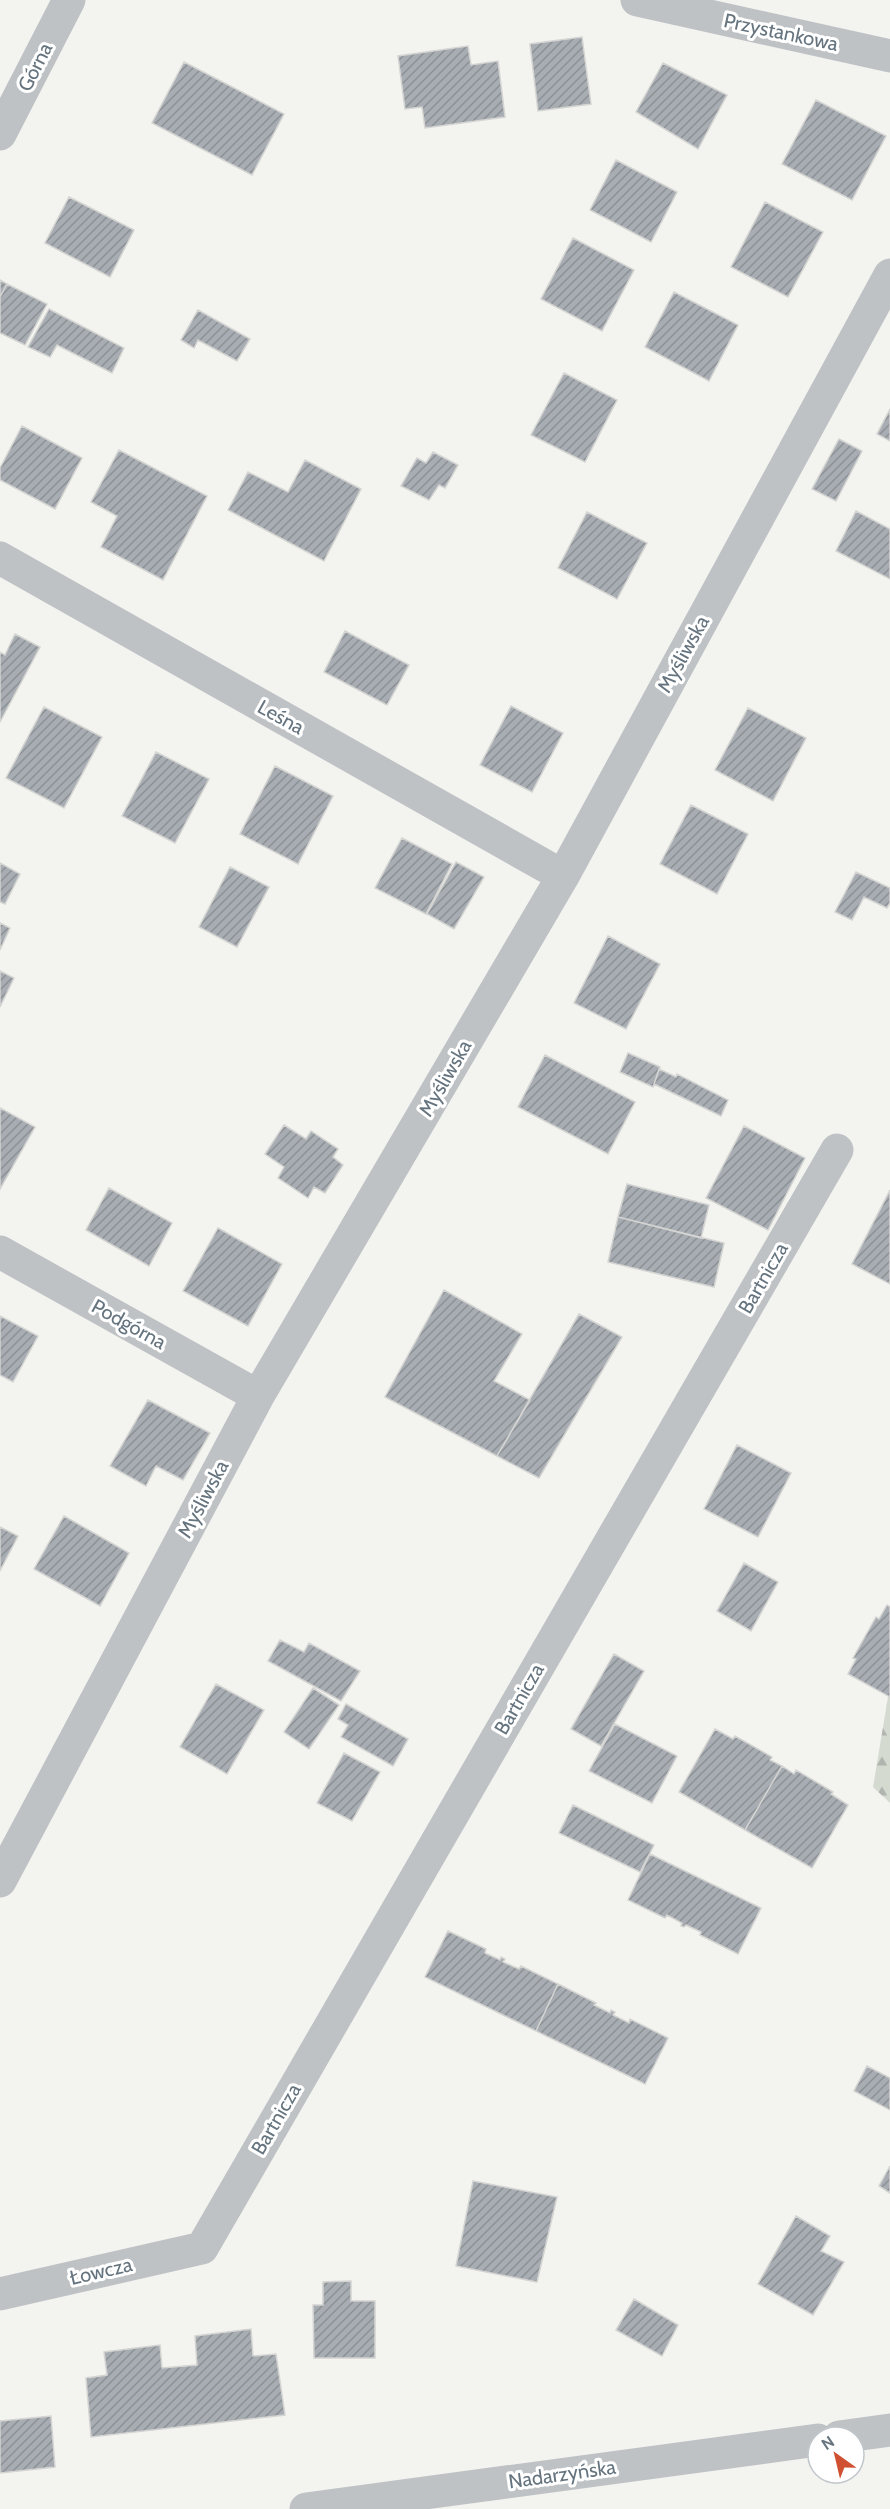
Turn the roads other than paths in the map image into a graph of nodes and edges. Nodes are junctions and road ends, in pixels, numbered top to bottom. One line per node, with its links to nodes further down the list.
1 (69, 0): 4 (street, Górna)
2 (637, 0): 3 (street, Przystankowa)
3 (890, 56)
4 (0, 134)
5 (890, 275): 7 (street, Myśliwska)
6 (0, 558): 7 (street, Leśna)
7 (562, 876): 10 (street, Myśliwska)
8 (837, 1150): 12 (street, Bartnicza)
9 (0, 1252): 10 (street, Podgórna)
10 (258, 1396): 11 (street, Myśliwska)
11 (0, 1881)
12 (202, 2248): 13 (street, Łowcza)
13 (0, 2294)
14 (890, 2430): 15 (street)
15 (866, 2433)
16 (806, 2442): 17 (street, Nadarzyńska)
17 (306, 2509)

